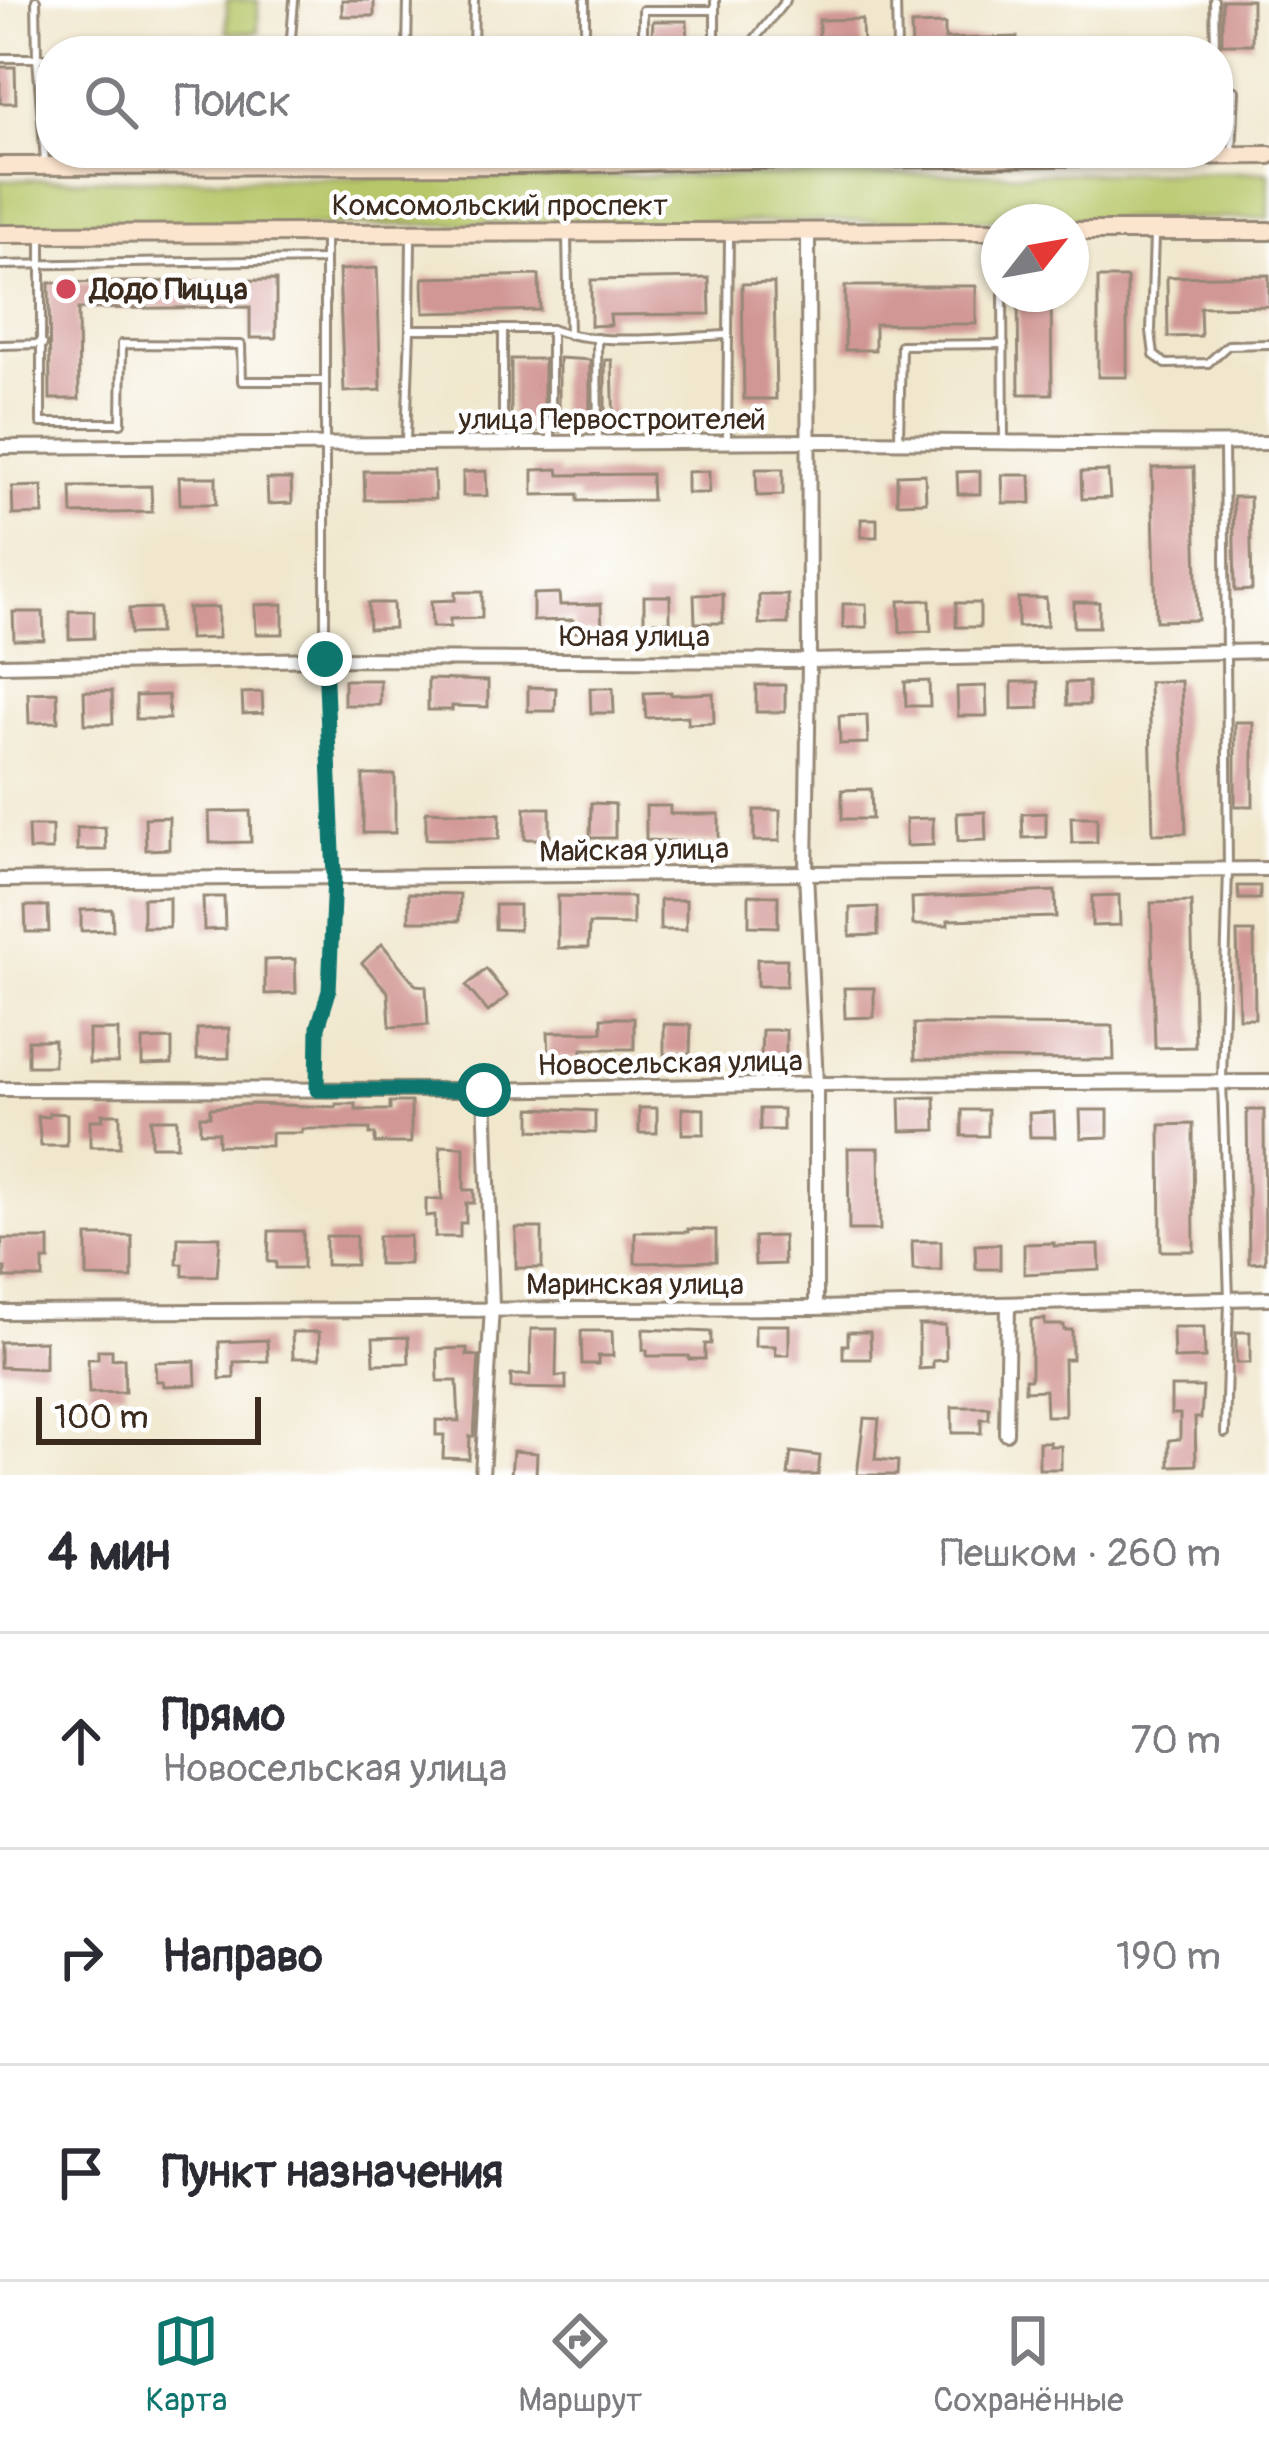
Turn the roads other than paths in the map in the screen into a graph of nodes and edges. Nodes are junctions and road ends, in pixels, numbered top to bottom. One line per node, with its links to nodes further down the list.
1 (36, 0): 11 (lane)
2 (294, 0): 12 (lane)
3 (408, 0): 13 (lane)
4 (474, 0): 14 (lane)
5 (584, 0): 15 (lane)
6 (715, 0): 10 (lane)
7 (785, 0): 18 (lane)
8 (896, 0): 19 (lane)
9 (1214, 0): 20 (lane)
10 (715, 10): 16 (lane); 17 (lane)
11 (37, 36)
12 (291, 36)
13 (407, 36)
14 (473, 36)
15 (585, 36)
16 (643, 36)
17 (715, 36)
18 (757, 36)
19 (897, 36)
20 (1215, 36)
21 (0, 58): 22 (lane)
22 (36, 58)
23 (1235, 91): 24 (lane)
24 (1233, 100)
25 (1233, 155): 26 (main road, Комсомольский проспект)
26 (1269, 155)
27 (36, 165): 28 (main road, Комсомольский проспект)
28 (0, 166)
29 (808, 231): 30 (main road, Комсомольский проспект); 33 (main road, Комсомольский проспект); 55 (street)
30 (981, 231)
31 (1269, 231): 35 (main road)
32 (325, 232): 36 (main road, Комсомольский проспект); 38 (main road, Комсомольский проспект); 40 (lane)
33 (729, 232): 39 (main road, Комсомольский проспект); 48 (lane)
34 (1089, 232): 35 (main road)
35 (1154, 232): 52 (lane)
36 (411, 233): 39 (main road, Комсомольский проспект); 44 (lane)
37 (0, 234): 38 (main road, Комсомольский проспект)
38 (41, 234): 42 (lane)
39 (567, 234): 47 (lane)
40 (325, 260): 42 (lane); 54 (lane)
41 (0, 265): 42 (lane)
42 (41, 265): 50 (lane)
43 (1003, 312): 51 (lane)
44 (410, 329): 45 (lane); 64 (lane)
45 (503, 329): 46 (lane); 61 (lane)
46 (551, 329): 47 (lane); 62 (lane)
47 (568, 335): 49 (lane)
48 (727, 335): 49 (lane); 59 (lane)
49 (597, 338): 58 (lane)
50 (43, 344): 53 (lane); 54 (lane)
51 (1004, 344): 56 (lane); 60 (lane)
52 (1269, 344)
53 (0, 345)
54 (324, 381): 57 (lane)
55 (809, 441): 56 (street, улица Первостроителей); 59 (street, улица Первостроителей); 70 (street)
56 (899, 441): 60 (street, улица Первостроителей)
57 (323, 442): 64 (street, улица Первостроителей); 66 (street, улица Первостроителей); 69 (lane)
58 (598, 442): 59 (street, улица Первостроителей); 62 (street, улица Первостроителей)
59 (727, 442)
60 (1004, 442): 65 (street, улица Первостроителей)
61 (503, 443): 62 (street, улица Первостроителей); 64 (street, улица Первостроителей)
62 (551, 443)
63 (1269, 443): 65 (street, улица Первостроителей)
64 (406, 444)
65 (1224, 444): 67 (lane)
66 (0, 447)
67 (1227, 651): 68 (street, Юная улица); 70 (street, Юная улица); 72 (lane)
68 (1269, 651)
69 (325, 659): 70 (street, Юная улица); 71 (street, Юная улица); 75 (lane)
70 (809, 661): 74 (street)
71 (0, 665)
72 (1228, 869): 73 (street, Майская улица); 74 (street, Майская улица); 77 (lane)
73 (1269, 869)
74 (806, 872): 75 (street, Майская улица); 79 (street)
75 (334, 877): 76 (street, Майская улица); 81 (lane)
76 (0, 880)
77 (1222, 1080): 78 (street, Новосельская улица); 79 (street, Новосельская улица); 84 (lane)
78 (1269, 1082)
79 (816, 1084): 82 (street, Новосельская улица); 87 (street)
80 (0, 1089): 81 (street, Новосельская улица)
81 (317, 1090): 82 (street, Новосельская улица)
82 (484, 1090): 86 (street)
83 (1269, 1298): 84 (street, Маринская улица)
84 (1229, 1300): 85 (street, Маринская улица); 90 (lane)
85 (1008, 1305): 87 (street, Маринская улица); 89 (street)
86 (492, 1307): 87 (street, Маринская улица); 88 (street, Маринская улица); 91 (street)
87 (816, 1308)
88 (0, 1312)
89 (1006, 1433)
90 (1225, 1433)
91 (482, 1475)

